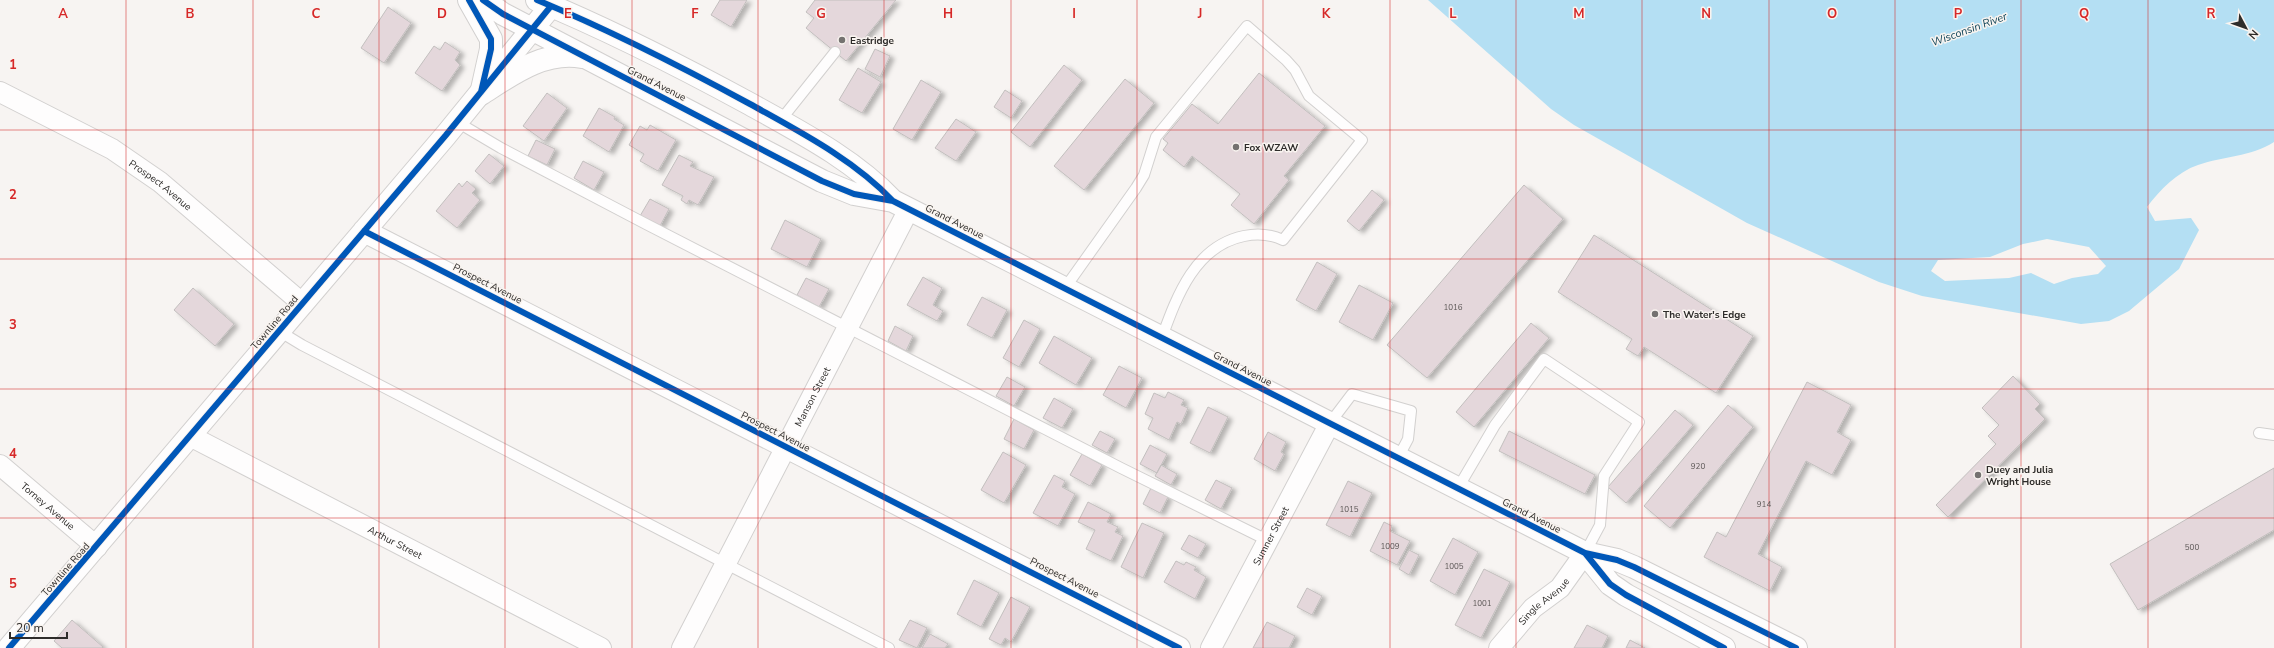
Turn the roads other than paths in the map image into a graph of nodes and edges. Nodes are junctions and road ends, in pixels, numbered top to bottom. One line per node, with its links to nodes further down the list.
1 (469, 0): 8 (main road)
2 (483, 0): 4 (main road, Grand Avenue)
3 (548, 2): 4 (main road, Townline Road); 9 (main road, Grand Avenue)
4 (532, 29): 6 (main road, Grand Avenue); 8 (main road, Townline Road)
5 (835, 52): 9 (lane)
6 (588, 58): 8 (main road); 11 (main road, Grand Avenue)
7 (0, 92): 14 (street, Prospect Avenue)
8 (481, 94): 10 (main road, Townline Road)
9 (780, 121): 11 (main road, Grand Avenue)
10 (457, 122): 12 (main road, Townline Road); 15 (lane)
11 (901, 205): 13 (main road, Grand Avenue); 15 (street, Manson Street)
12 (364, 231): 14 (main road, Townline Road); 22 (main road, Prospect Avenue)
13 (1065, 288): 17 (main road, Grand Avenue); 17 (lane)
14 (302, 304): 16 (main road, Townline Road)
15 (848, 327): 22 (street, Manson Street); 26 (lane)
16 (280, 331): 21 (main road, Townline Road); 29 (lane)
17 (1162, 337): 18 (main road, Grand Avenue)
18 (1330, 423): 23 (main road, Grand Avenue); 23 (lane); 26 (street, Sumner Street)
19 (2259, 433): 20 (lane)
20 (2274, 435)
21 (190, 436): 27 (main road, Townline Road); 31 (street, Arthur Street)
22 (786, 447): 29 (street, Manson Street); 34 (main road, Prospect Avenue)
23 (1398, 458): 25 (main road, Grand Avenue)
24 (0, 465): 27 (street, Torney Avenue)
25 (1458, 488): 28 (main road, Grand Avenue); 28 (lane)
26 (1267, 540): 35 (street, Sumner Street)
27 (97, 546): 30 (main road, Townline Road)
28 (1585, 553): 36 (street, Single Avenue); 37 (main road, Grand Avenue); 38 (main road, Grand Avenue)
29 (726, 564): 32 (street, Manson Street); 33 (lane)
30 (9, 648)
31 (601, 648)
32 (682, 648)
33 (889, 648)
34 (1179, 648)
35 (1211, 648)
36 (1499, 648)
37 (1724, 648)
38 (1796, 648)

